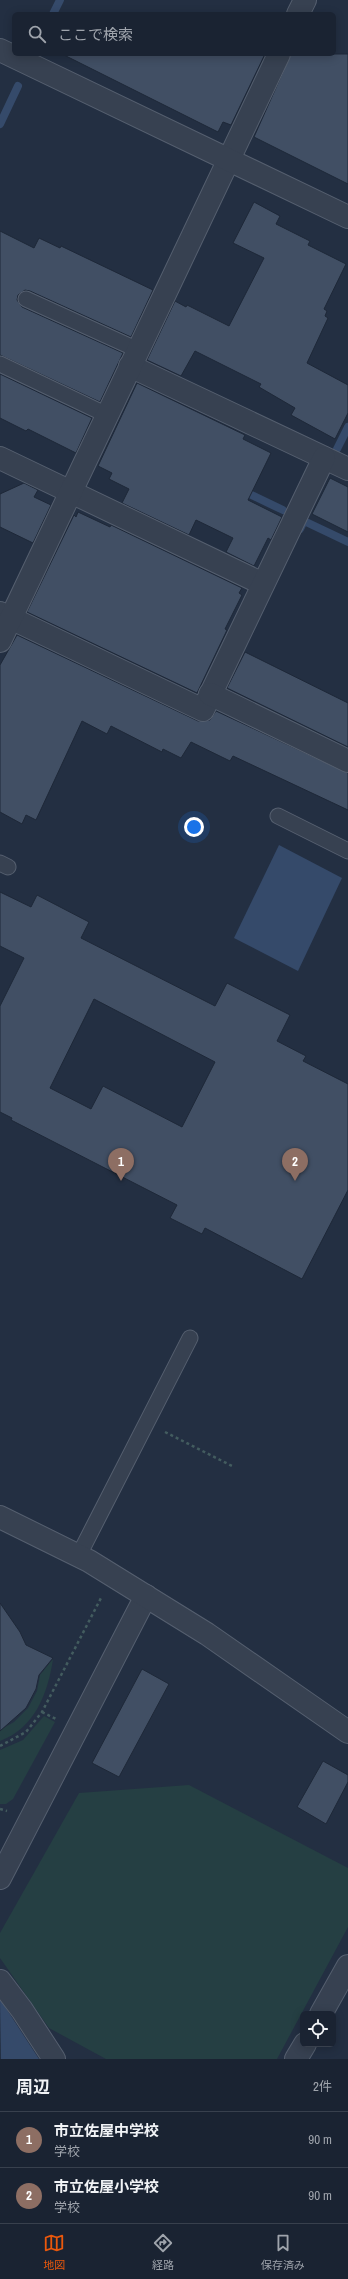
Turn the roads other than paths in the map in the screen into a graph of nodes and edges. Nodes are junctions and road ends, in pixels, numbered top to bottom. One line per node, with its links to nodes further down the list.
1 (305, 0): 2 (street)
2 (299, 12)
3 (0, 50): 4 (street)
4 (12, 56)
5 (13, 56): 7 (street)
6 (278, 56): 7 (street)
7 (228, 159): 8 (street); 10 (street)
8 (348, 217)
9 (26, 298): 10 (lane)
10 (134, 358): 12 (street); 14 (street)
11 (0, 364): 12 (lane)
12 (107, 415): 16 (street)
13 (0, 458): 16 (street)
14 (324, 458): 15 (street); 17 (street)
15 (348, 469)
16 (70, 493): 17 (street); 18 (street)
17 (263, 584): 20 (street)
18 (5, 616): 19 (street); 20 (street)
19 (0, 641)
20 (210, 694): 21 (street)
21 (348, 761)
22 (278, 816): 23 (lane)
23 (348, 851)
24 (190, 1338): 26 (lane)
25 (0, 1517): 26 (street)
26 (79, 1555): 27 (street)
27 (146, 1596): 28 (street); 29 (street)
28 (348, 1732)
29 (0, 1878)
30 (348, 1966): 32 (street)
31 (0, 1981): 34 (street)
32 (323, 2011)
33 (303, 2047): 35 (street)
34 (54, 2059)
35 (296, 2059)

